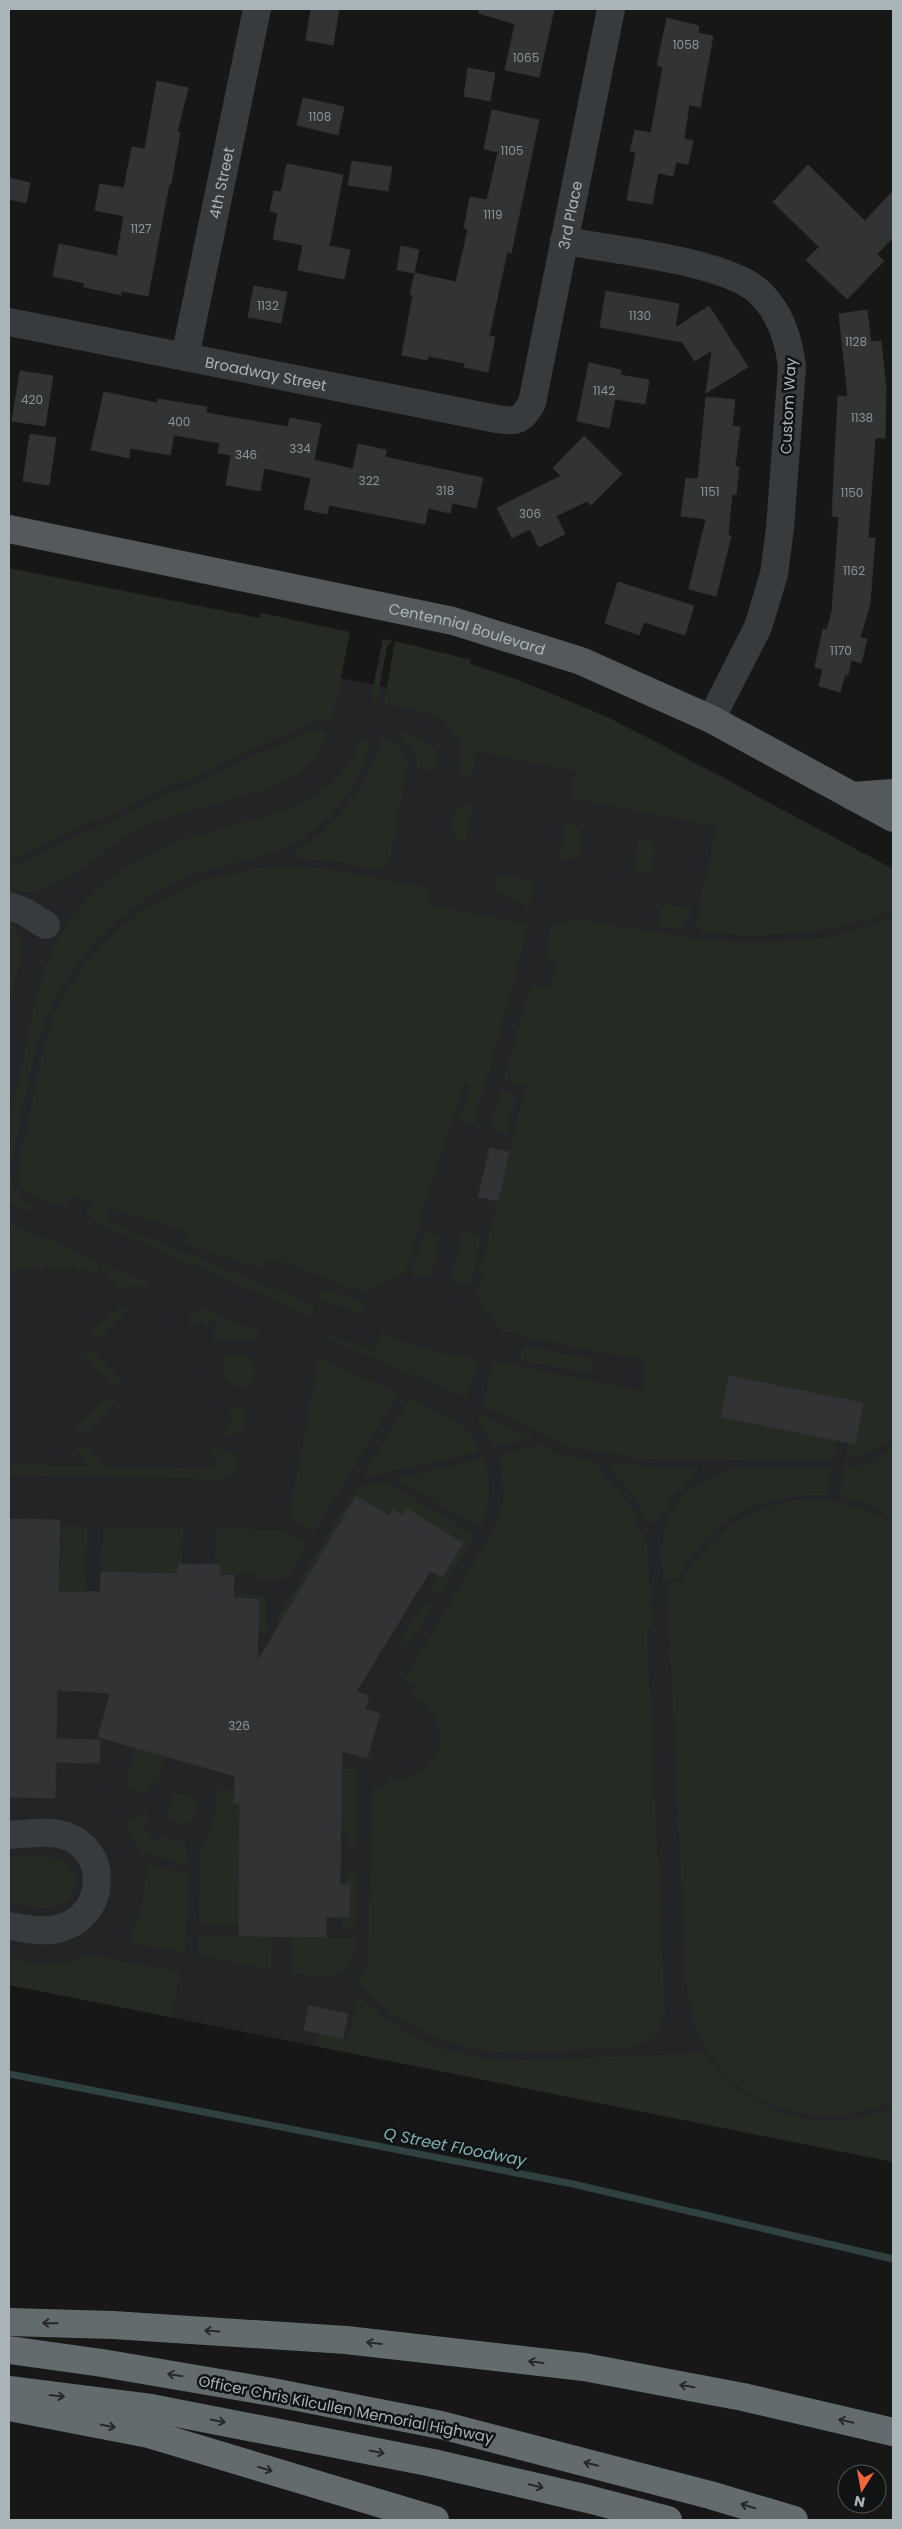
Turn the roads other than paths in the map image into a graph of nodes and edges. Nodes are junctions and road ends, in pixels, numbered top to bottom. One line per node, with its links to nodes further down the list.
1 (257, 9): 5 (street, 4th Street)
2 (610, 9): 3 (street, 3rd Place)
3 (564, 240): 6 (street, 3rd Place); 8 (street, Custom Way)
4 (9, 322): 5 (street, Broadway Street)
5 (185, 357): 6 (street, Broadway Street)
6 (523, 417)
7 (9, 529): 8 (main road, Centennial Boulevard)
8 (711, 719): 10 (main road, Centennial Boulevard)
9 (893, 793): 10 (main road)
10 (852, 796): 11 (main road, Centennial Boulevard)
11 (893, 818)
12 (9, 906): 13 (street)
13 (46, 925)
14 (9, 1834): 15 (street)
15 (9, 1926)
16 (9, 2322): 20 (highway, one-way to 16)
17 (9, 2350): 23 (highway, Officer Chris Kilcullen Memorial Highway, one-way to 17)
18 (9, 2390): 22 (highway, one-way to 22)
19 (9, 2407): 21 (highway, one-way to 21)
20 (893, 2432)
21 (435, 2520)
22 (668, 2520)
23 (794, 2520)

